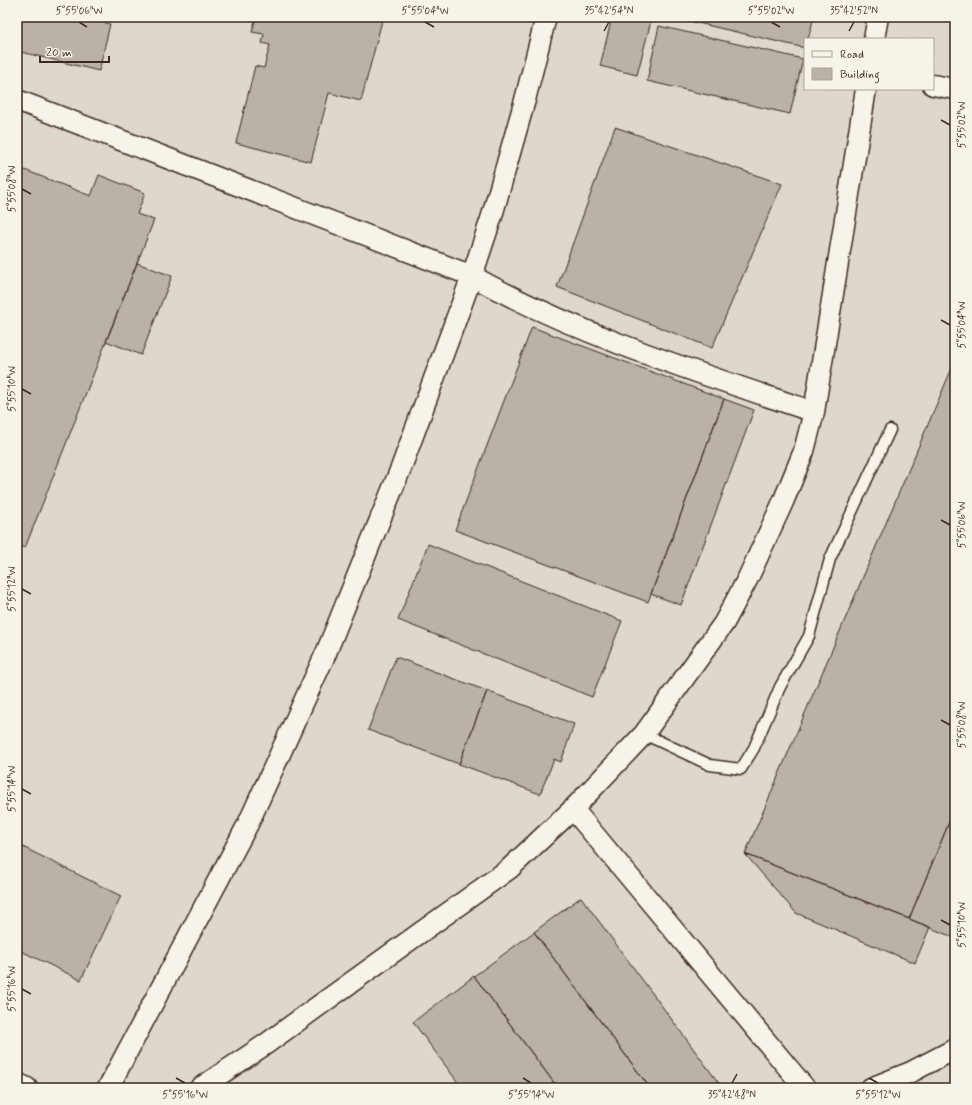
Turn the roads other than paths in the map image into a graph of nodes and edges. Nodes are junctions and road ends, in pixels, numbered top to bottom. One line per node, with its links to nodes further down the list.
1 (546, 17): 8 (street)
2 (878, 17): 3 (street)
3 (874, 38)
4 (934, 86): 5 (street)
5 (955, 89)
6 (866, 90): 9 (street)
7 (17, 100): 8 (street)
8 (472, 276): 9 (street); 16 (street)
9 (814, 412): 11 (street)
10 (890, 430): 11 (lane)
11 (644, 734): 12 (street)
12 (573, 809): 17 (street); 18 (street)
13 (955, 1049): 19 (street)
14 (17, 1083): 15 (street)
15 (27, 1088)
16 (108, 1088)
17 (200, 1088)
18 (804, 1088)
19 (870, 1088)

